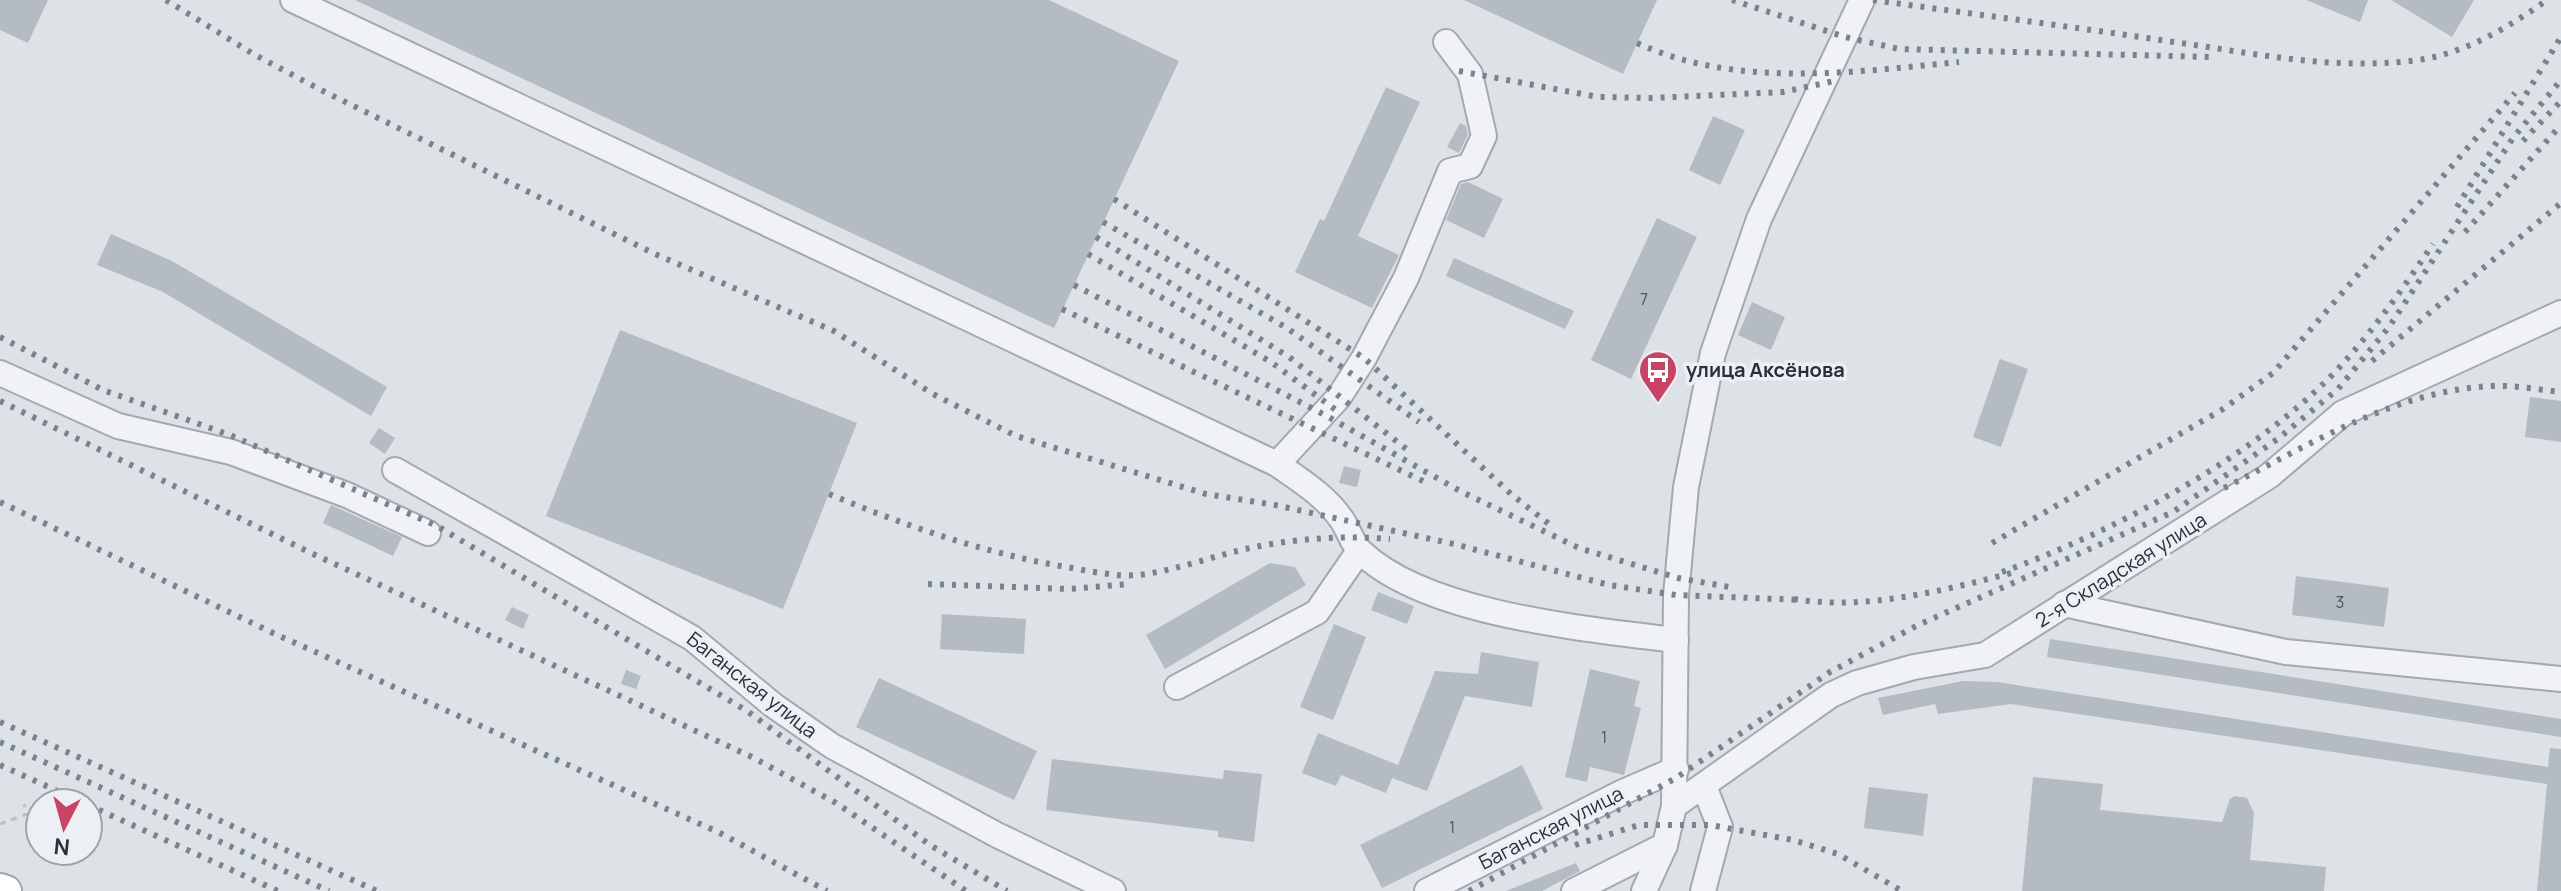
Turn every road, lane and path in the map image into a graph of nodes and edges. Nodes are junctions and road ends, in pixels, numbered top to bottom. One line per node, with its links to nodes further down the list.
1 (293, 0): 6 (street)
2 (1862, 0): 11 (street)
3 (1446, 42): 6 (street)
4 (2561, 313): 10 (street, 2-я Складская улица)
5 (0, 373): 8 (street)
6 (1277, 464): 9 (street)
7 (395, 470): 22 (street, Баганская улица)
8 (428, 533)
9 (1359, 551): 11 (street); 13 (street)
10 (2064, 604): 12 (street); 15 (street, 2-я Складская улица)
11 (1676, 640): 14 (street)
12 (2561, 679)
13 (1177, 687)
14 (1676, 769): 16 (street); 23 (street, Баганская улица)
15 (1704, 786): 16 (street, 2-я Складская улица); 26 (street)
16 (1674, 806): 19 (street)
17 (24, 815): 18 (path)
18 (0, 824)
19 (1665, 845): 24 (street); 25 (street)
20 (0, 889): 21 (main road)
21 (6, 891)
22 (1113, 891)
23 (1427, 891)
24 (1574, 891)
25 (1644, 891)
26 (1703, 891)

